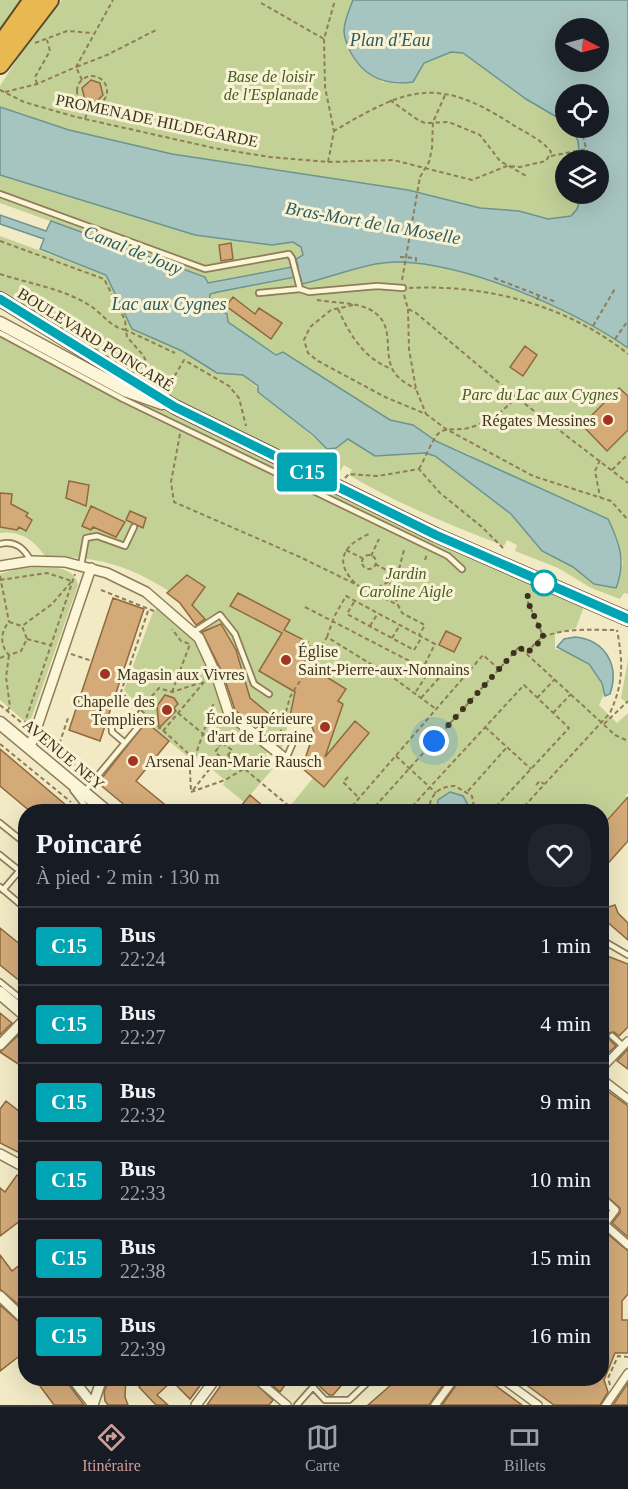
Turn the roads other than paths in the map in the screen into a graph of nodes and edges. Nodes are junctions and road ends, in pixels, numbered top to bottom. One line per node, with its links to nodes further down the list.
1 (32, 0): 3 (highway)
2 (50, 0): 4 (highway)
3 (0, 45)
4 (0, 65)
5 (0, 194): 6 (lane)
6 (299, 287): 7 (lane); 8 (lane)
7 (403, 288)
8 (259, 293)
9 (0, 299): 12 (main road, BOULEVARD POINCARÉ)
10 (0, 323): 12 (street, BOULEVARD POINCARÉ)
11 (0, 333): 18 (lane)
12 (175, 407): 19 (main road, BOULEVARD POINCARÉ)
13 (134, 527): 17 (lane)
14 (0, 544): 15 (lane)
15 (31, 561): 16 (street); 17 (street)
16 (0, 566)
17 (83, 566): 20 (street); 27 (street)
18 (462, 568)
19 (625, 617)
20 (192, 633): 21 (lane); 28 (street)
21 (269, 694)
22 (0, 723): 27 (street, AVENUE NEY)
23 (111, 723): 26 (lane)
24 (139, 726): 26 (lane)
25 (295, 738): 28 (lane)
26 (125, 743): 30 (lane)
27 (30, 747): 29 (street, AVENUE NEY)
28 (286, 760)
29 (63, 775): 30 (street, AVENUE NEY); 31 (lane)
30 (85, 792): 32 (street, AVENUE NEY)
31 (84, 804)
32 (98, 804)
33 (0, 823): 34 (lane)
34 (18, 838)
35 (0, 855): 36 (lane)
36 (18, 870)
37 (18, 872): 38 (lane)
38 (2, 889): 39 (lane)
39 (18, 902)
40 (609, 944): 41 (lane)
41 (628, 955)
42 (0, 982): 44 (lane)
43 (0, 993): 45 (street)
44 (18, 997)
45 (18, 1009)
46 (18, 1025): 49 (street)
47 (612, 1036): 48 (lane)
48 (626, 1043): 50 (street)
49 (0, 1045)
50 (609, 1061)
51 (609, 1084): 52 (street)
52 (628, 1099)
53 (0, 1154): 54 (street)
54 (18, 1164)
55 (609, 1204): 56 (street)
56 (609, 1216)
57 (609, 1230): 58 (street)
58 (628, 1245)
59 (0, 1296): 60 (street)
60 (18, 1313)
61 (628, 1373): 75 (street)
62 (78, 1386): 69 (street)
63 (98, 1386): 69 (street)
64 (211, 1386): 70 (street)
65 (264, 1386): 71 (street)
66 (365, 1386): 72 (lane)
67 (449, 1386): 73 (street)
68 (512, 1386): 74 (street)
69 (89, 1402)
70 (201, 1403)
71 (287, 1405)
72 (297, 1405)
73 (435, 1405)
74 (538, 1405)
75 (606, 1405)

